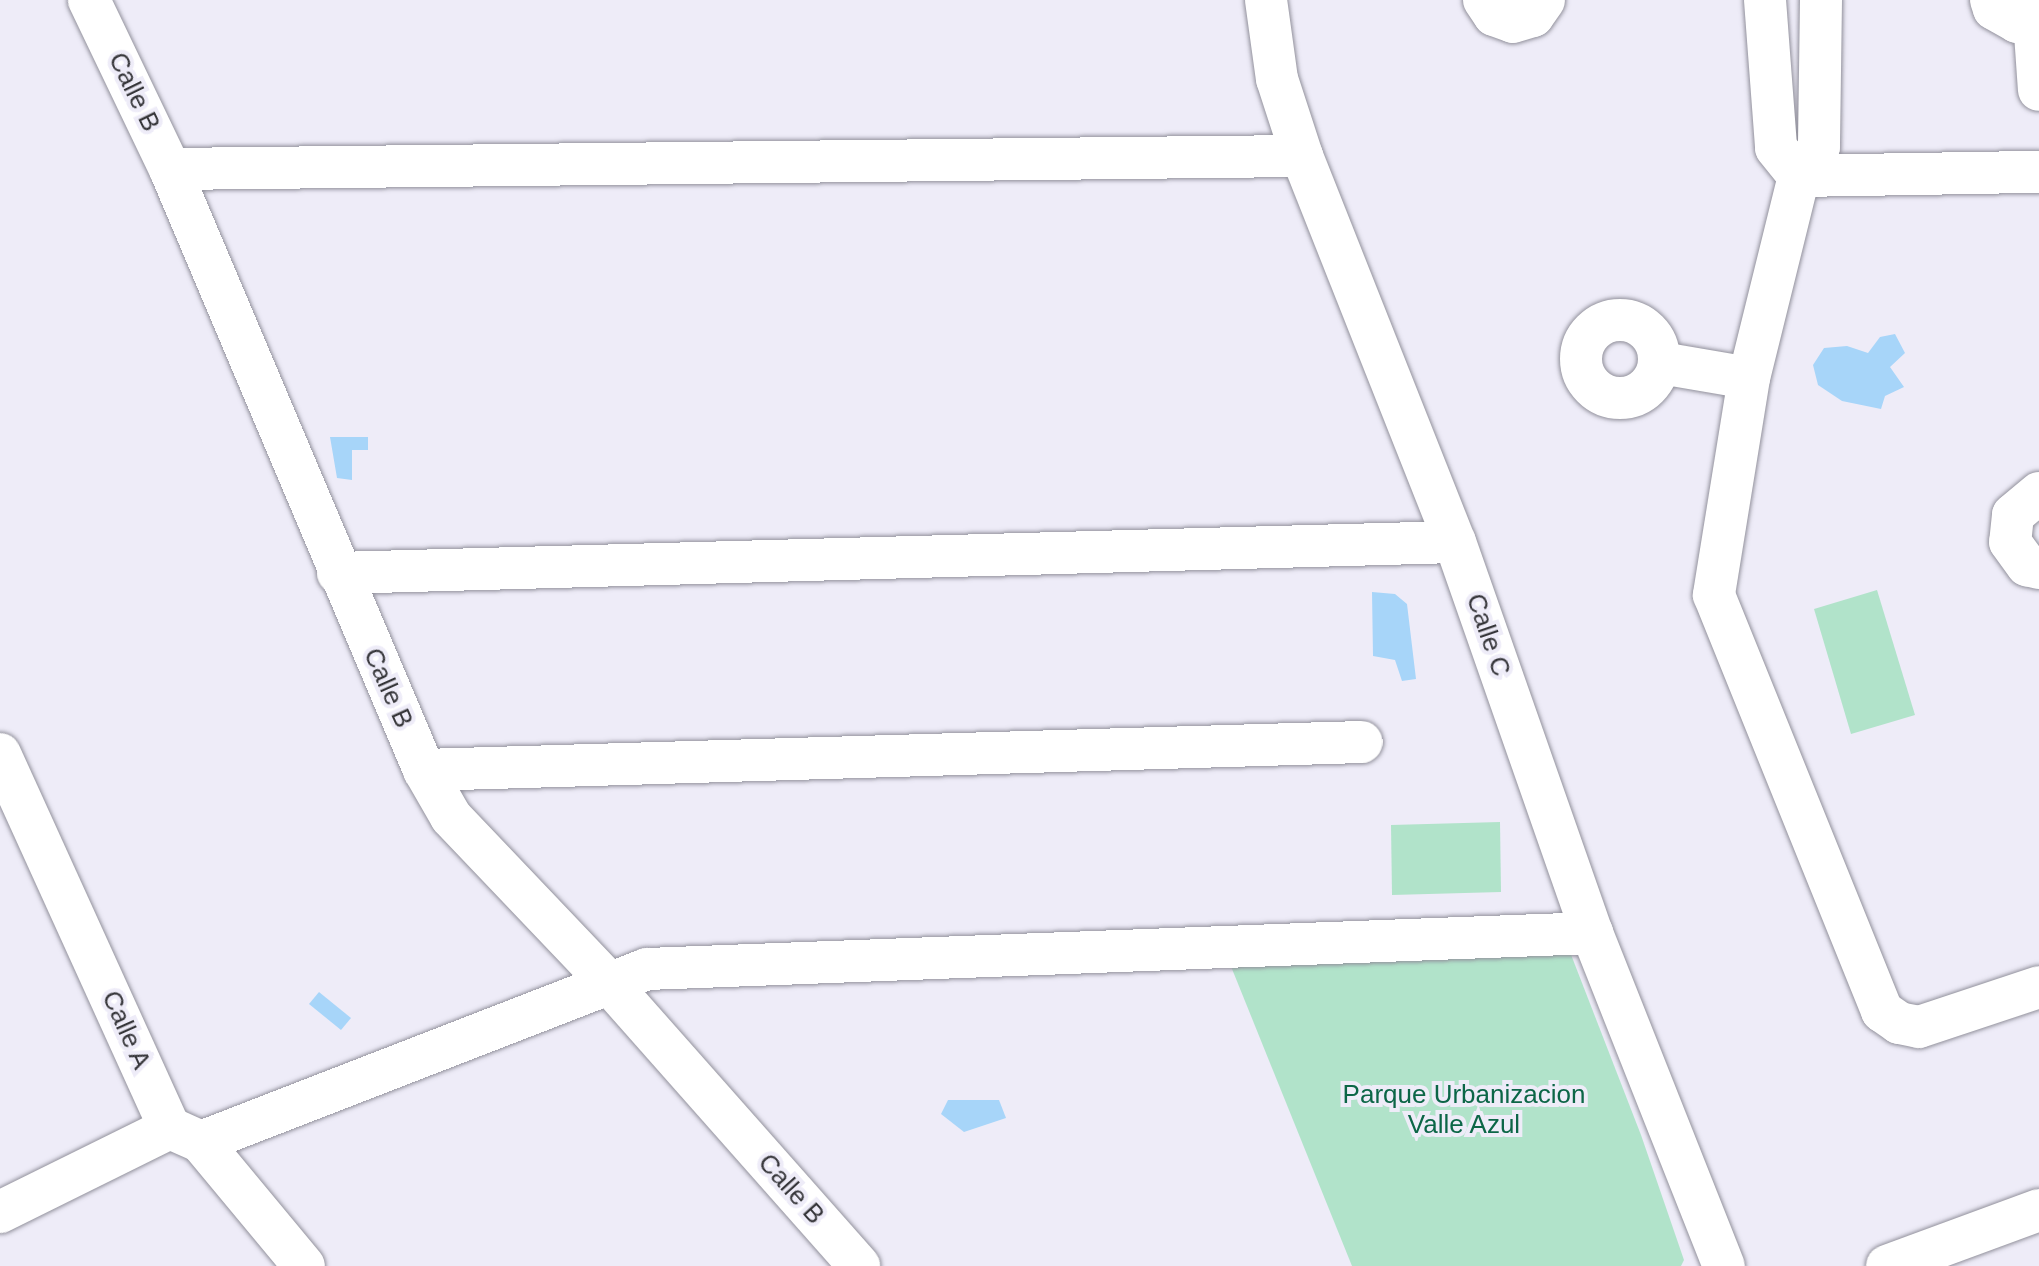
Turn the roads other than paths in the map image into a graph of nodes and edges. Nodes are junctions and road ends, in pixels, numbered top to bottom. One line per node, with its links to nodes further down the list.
1 (89, 0): 11 (street, Calle B)
2 (1266, 0): 10 (street, Calle C)
3 (1484, 0): 4 (street)
4 (1544, 0)
5 (1765, 0): 13 (street)
6 (1821, 0): 13 (street)
7 (1991, 0): 8 (street)
8 (2036, 19): 9 (street)
9 (2039, 90)
10 (1302, 156): 11 (street); 17 (street, Calle C)
11 (170, 169): 19 (street, Calle B)
12 (2039, 172): 13 (street)
13 (1799, 176): 15 (street)
14 (1661, 363): 15 (street)
15 (1749, 378): 25 (street)
16 (2039, 493): 18 (street)
17 (1455, 542): 19 (street); 23 (street, Calle C)
18 (2039, 568)
19 (338, 573): 22 (street, Calle B)
20 (1362, 742): 22 (street)
21 (0, 754): 26 (street, Calle A)
22 (424, 770): 24 (street, Calle B)
23 (1592, 933): 24 (street); 32 (street, Calle C)
24 (608, 982): 26 (street); 31 (street, Calle B)
25 (2039, 987)
26 (186, 1135): 28 (street); 30 (street, Calle A)
27 (2039, 1210): 29 (street)
28 (0, 1212)
29 (1982, 1250): 33 (street)
30 (304, 1266)
31 (859, 1266)
32 (1724, 1266)
33 (1887, 1266)

